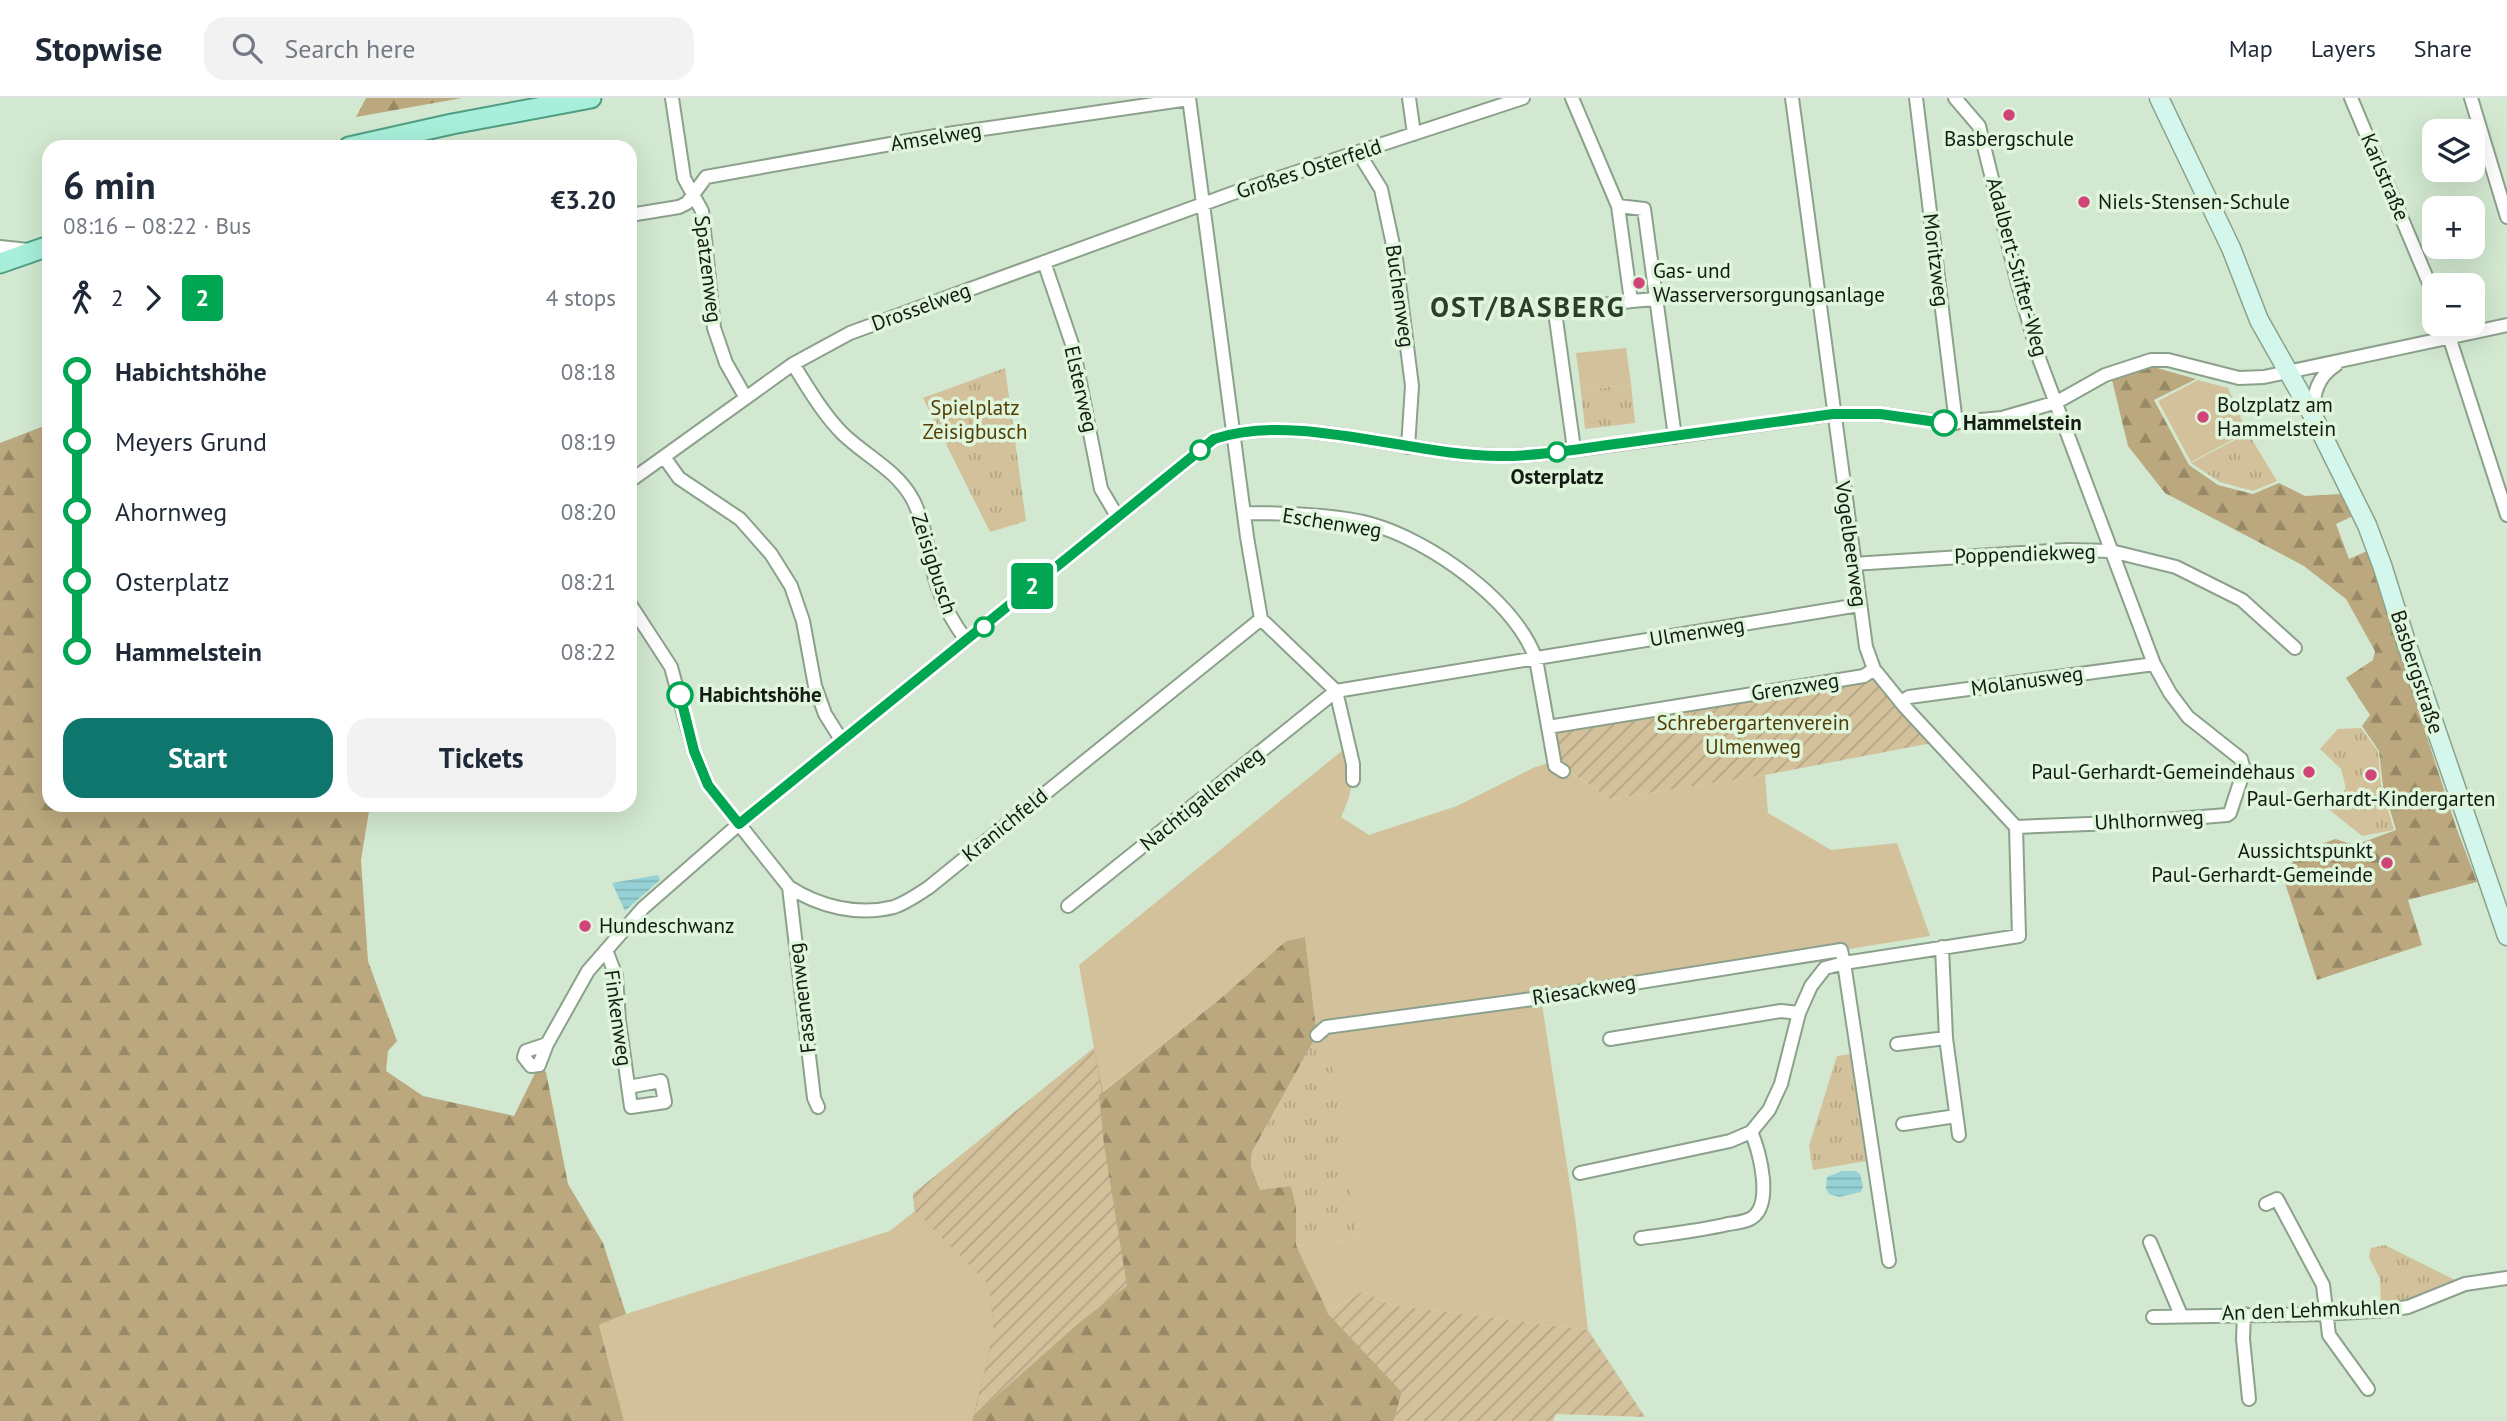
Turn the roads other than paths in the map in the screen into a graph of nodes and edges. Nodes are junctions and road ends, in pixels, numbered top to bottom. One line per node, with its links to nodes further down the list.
1 (591, 98): 14 (main road)
2 (672, 98): 16 (street, Spatzenweg)
3 (1409, 98): 13 (street)
4 (1523, 98): 13 (street, Großes Osterfeld)
5 (1573, 98): 18 (street)
6 (1792, 98): 35 (street, Vogelbeerweg)
7 (1916, 98): 37 (street, Moritzweg)
8 (1955, 98): 34 (street, Adalbert-Stifter-Weg)
9 (2160, 98): 32 (main road, Basbergstraße)
10 (2351, 98): 25 (street, Karlstraße)
11 (2471, 98): 20 (street)
12 (1189, 99): 16 (street, Amselweg); 17 (street)
13 (1414, 134): 15 (street, Großes Osterfeld)
14 (380, 140)
15 (1358, 152): 17 (street, Großes Osterfeld); 40 (street, Buchenweg)
16 (694, 195): 19 (street, Amselweg); 33 (street, Spatzenweg)
17 (1203, 206): 23 (street, Drosselweg); 38 (street)
18 (1618, 206): 26 (street); 27 (street)
19 (637, 214)
20 (2507, 217)
21 (0, 247): 22 (street)
22 (42, 248): 24 (main road)
23 (1044, 262): 31 (street, Drosselweg); 46 (street, Elsterweg)
24 (0, 263)
25 (2425, 273)
26 (1656, 299): 27 (street); 39 (street)
27 (1631, 301): 41 (street)
28 (2507, 325): 29 (street)
29 (2450, 338): 30 (street); 45 (street)
30 (2342, 361): 32 (street); 36 (street)
31 (793, 364): 33 (street, Drosselweg); 52 (street, Zeisigbusch)
32 (2287, 373): 34 (street); 36 (main road, Basbergstraße)
33 (747, 398): 42 (street, Drosselweg)
34 (2057, 402): 37 (street); 47 (street, Adalbert-Stifter-Weg)
35 (1833, 414): 37 (street); 39 (street); 48 (street, Vogelbeerweg)
36 (2312, 414): 68 (main road, Basbergstraße)
37 (1956, 423)
38 (1233, 433): 40 (street); 44 (street); 46 (street)
39 (1675, 437): 41 (street)
40 (1409, 447): 41 (street)
41 (1574, 449)
42 (664, 457): 43 (street); 60 (street)
43 (637, 476)
44 (1244, 513): 51 (street); 54 (street, Eschenweg)
45 (2507, 515)
46 (1117, 516): 52 (street)
47 (2111, 551): 48 (street, Poppendiekweg); 53 (street, Poppendiekweg); 55 (street, Adalbert-Stifter-Weg)
48 (1853, 564): 49 (street, Vogelbeerweg)
49 (1859, 605): 54 (street, Ulmenweg); 56 (street, Vogelbeerweg)
50 (637, 615): 64 (street)
51 (1261, 620): 57 (street); 66 (street, Kranichfeld)
52 (966, 640): 60 (street)
53 (2295, 648)
54 (1536, 659): 57 (street, Ulmenweg); 59 (street)
55 (2154, 664): 58 (street, Molanusweg); 61 (street, Adalbert-Stifter-Weg)
56 (1874, 669): 58 (street, Vogelbeerweg); 59 (street, Grenzweg)
57 (1336, 691): 63 (street); 67 (street, Nachtigallenweg)
58 (1901, 702): 65 (street, Vogelbeerweg)
59 (1549, 727): 62 (street)
60 (842, 741): 64 (street)
61 (2244, 765): 65 (street, Uhlhornweg)
62 (1563, 771)
63 (1353, 780)
64 (739, 824): 66 (street, Kranichfeld); 70 (street)
65 (2016, 827): 69 (street)
66 (789, 887): 79 (street, Fasanenweg)
67 (1068, 906)
68 (2507, 936)
69 (1942, 947): 71 (street); 74 (street)
70 (606, 950): 76 (street); 78 (street, Finkenweg)
71 (1844, 963): 72 (street); 73 (street, Riesackweg); 88 (street)
72 (1799, 1013): 75 (street); 82 (street)
73 (1317, 1034)
74 (1946, 1038): 77 (street); 80 (street)
75 (1610, 1039)
76 (547, 1044)
77 (1897, 1044)
78 (628, 1087)
79 (818, 1107)
80 (1956, 1115): 81 (street); 83 (street)
81 (1903, 1124)
82 (1751, 1132): 84 (street); 86 (street)
83 (1959, 1135)
84 (1580, 1173)
85 (2266, 1204): 91 (street)
86 (1641, 1238)
87 (2150, 1242): 92 (street)
88 (1889, 1261)
89 (2507, 1278): 91 (street, An den Lehmkuhlen)
90 (2244, 1314): 91 (street, An den Lehmkuhlen); 92 (street, An den Lehmkuhlen); 95 (street)
91 (2325, 1314): 94 (street)
92 (2181, 1315): 93 (street, An den Lehmkuhlen)
93 (2153, 1317)
94 (2368, 1389)
95 (2249, 1399)

